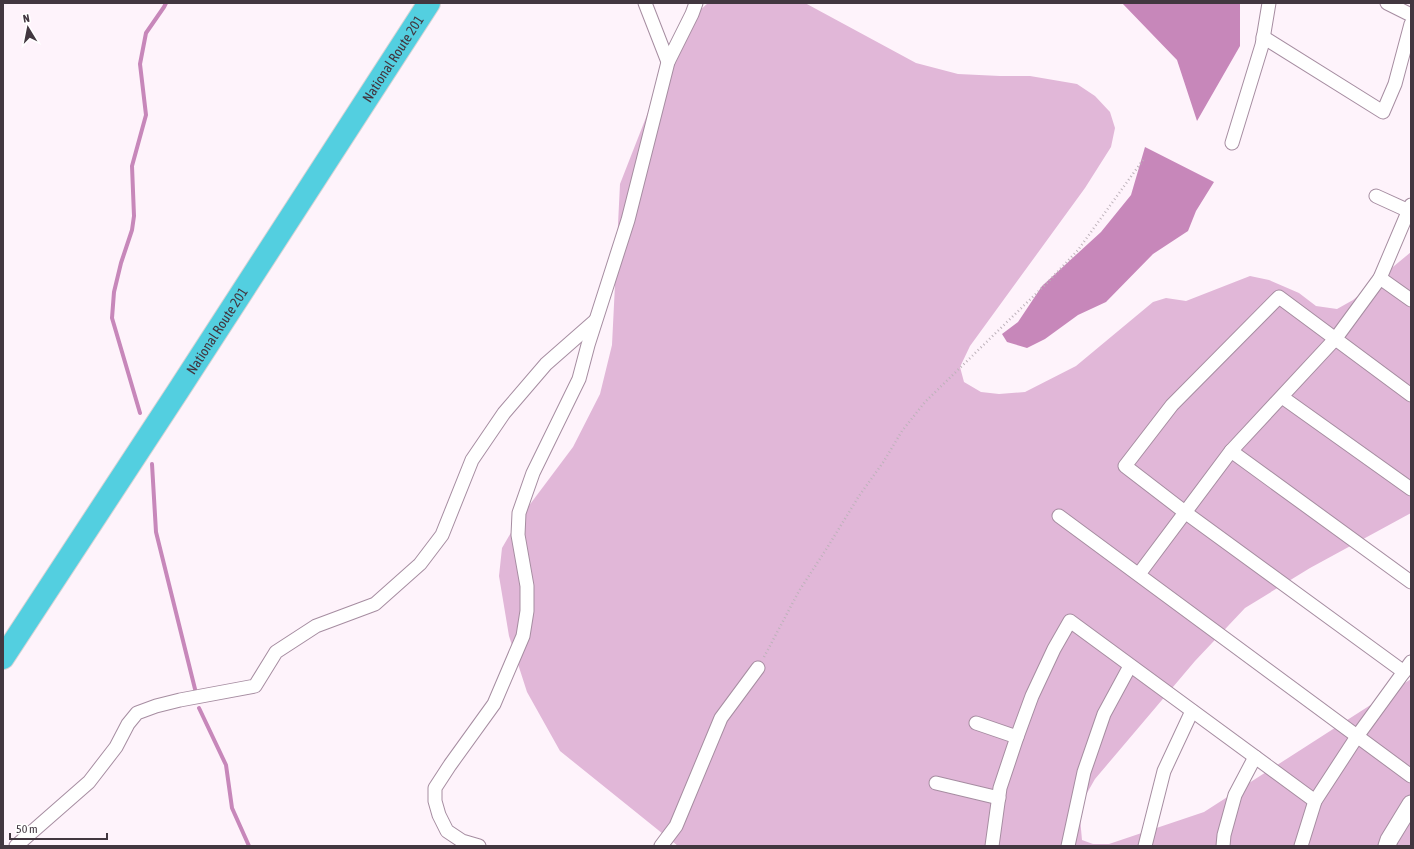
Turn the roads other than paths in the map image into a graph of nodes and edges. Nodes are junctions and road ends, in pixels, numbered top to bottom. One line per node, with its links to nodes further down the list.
1 (429, 3): 25 (highway, National Route 201)
2 (645, 3): 9 (street)
3 (696, 3): 9 (street)
4 (1269, 3): 8 (street)
5 (1387, 3): 6 (street)
6 (1411, 15)
7 (1411, 24): 8 (street)
8 (1263, 37): 10 (street)
9 (668, 62): 15 (street)
10 (1232, 143)
11 (1376, 196): 12 (street)
12 (1410, 209): 13 (street)
13 (1380, 278): 14 (street); 16 (street)
14 (1411, 300)
15 (595, 320): 39 (street); 40 (street)
16 (1336, 338): 17 (street); 18 (street); 21 (street)
17 (1411, 394)
18 (1282, 397): 19 (street); 20 (street)
19 (1231, 451): 21 (street); 24 (street)
20 (1411, 489)
21 (1186, 513): 23 (street); 27 (street)
22 (1059, 516): 23 (street)
23 (1139, 574): 31 (street)
24 (1411, 582)
25 (3, 658)
26 (1130, 666): 29 (street); 32 (street); 43 (street)
27 (1408, 667): 31 (street)
28 (758, 668): 41 (street)
29 (1192, 711): 33 (street); 44 (street)
30 (976, 723): 32 (street)
31 (1358, 735): 34 (street); 37 (street)
32 (1017, 737): 36 (street)
33 (1255, 757): 37 (street); 45 (street)
34 (1411, 776)
35 (936, 783): 36 (street)
36 (999, 798): 42 (street)
37 (1315, 801): 46 (street)
38 (1411, 804): 47 (street)
39 (16, 846)
40 (479, 846)
41 (661, 846)
42 (992, 846)
43 (1068, 846)
44 (1145, 846)
45 (1223, 846)
46 (1301, 846)
47 (1387, 846)

